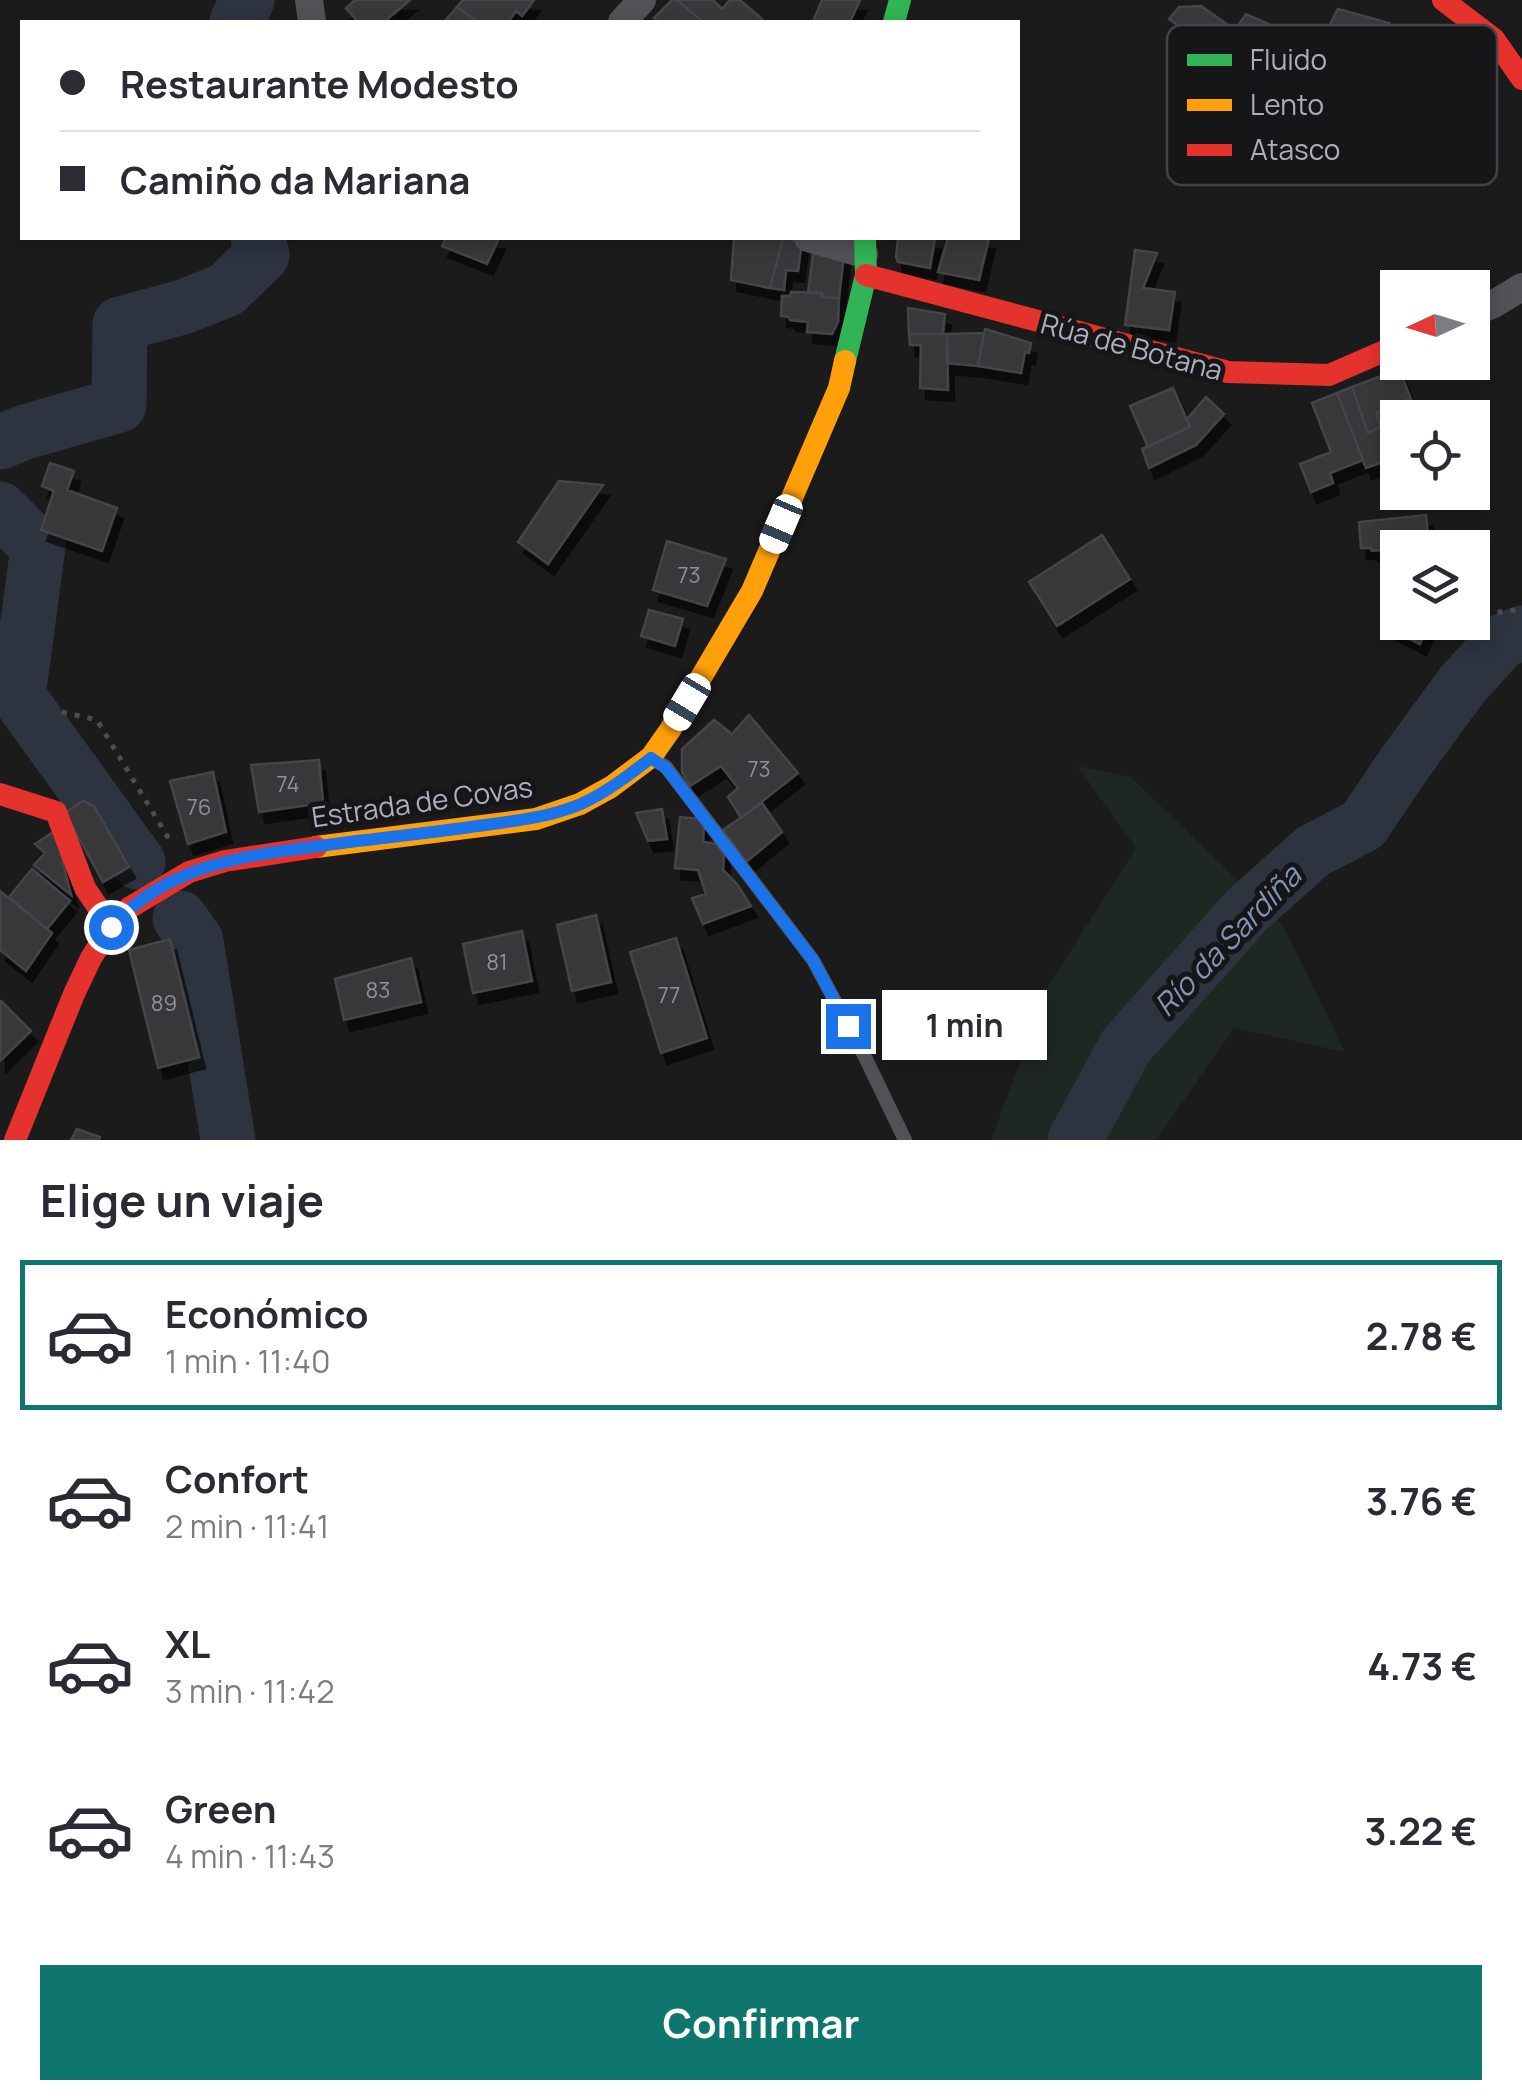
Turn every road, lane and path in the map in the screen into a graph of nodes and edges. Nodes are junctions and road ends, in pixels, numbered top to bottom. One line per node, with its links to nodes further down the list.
1 (642, 0): 3 (street)
2 (1444, 0): 4 (main road)
3 (624, 20)
4 (1476, 25)
5 (1497, 43): 6 (main road)
6 (1522, 79)
7 (814, 240): 8 (street)
8 (865, 256): 11 (main road, Rúa de Botana); 15 (main road, Estrada de Covas)
9 (1522, 286): 10 (street)
10 (1490, 306)
11 (1380, 353)
12 (1522, 609): 13 (path)
13 (1490, 614)
14 (62, 712): 17 (path)
15 (651, 758): 17 (main road, Estrada de Covas); 20 (lane)
16 (0, 794): 18 (main road)
17 (189, 872): 18 (main road, Estrada de Covas)
18 (111, 927): 19 (main road, Estrada de Covas)
19 (15, 1140)
20 (905, 1140)

